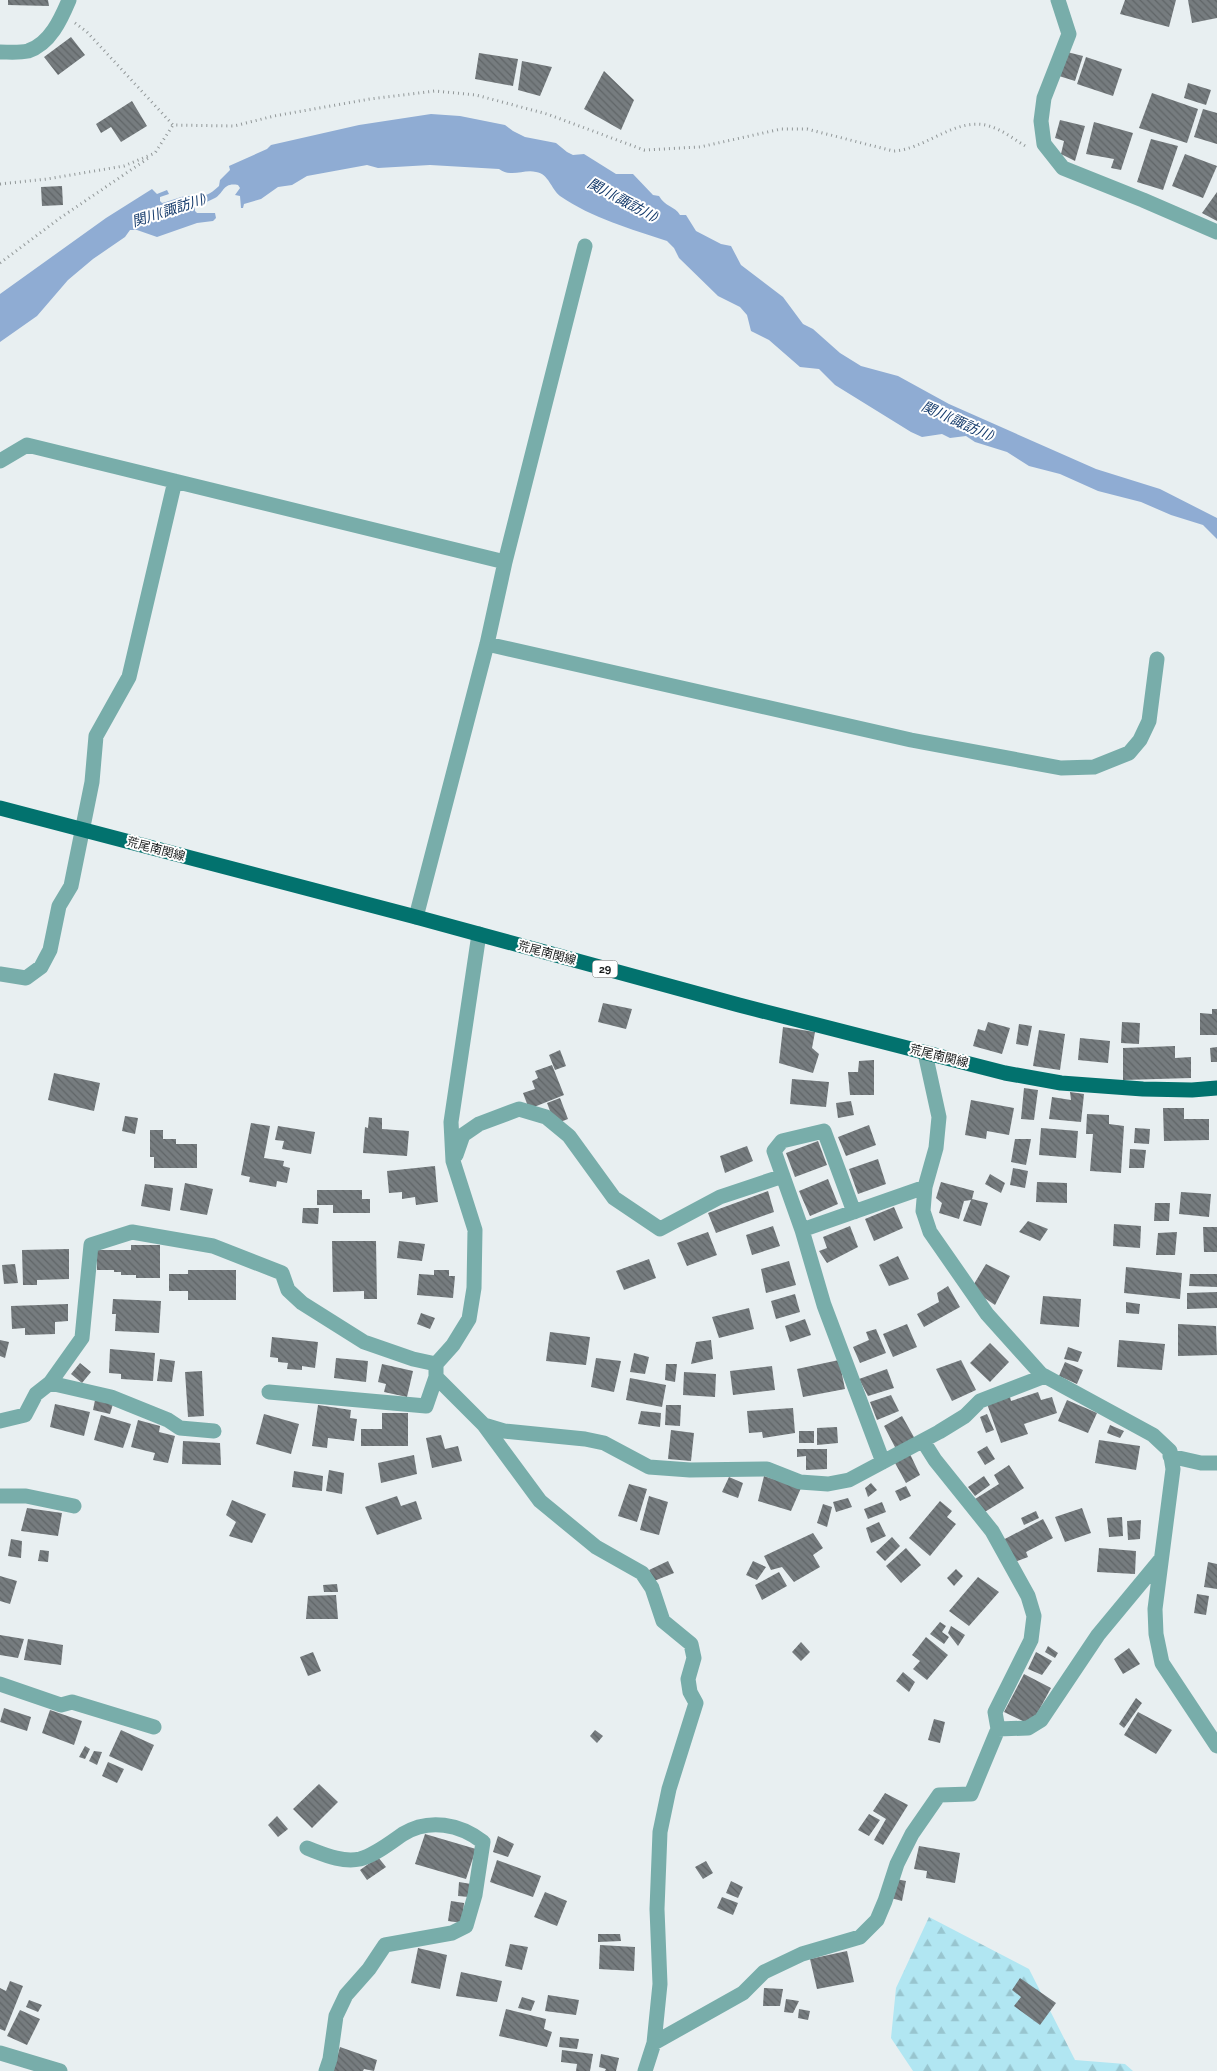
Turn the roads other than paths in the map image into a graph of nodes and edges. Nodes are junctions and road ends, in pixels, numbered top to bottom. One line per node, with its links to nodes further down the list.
1 (1058, 0): 4 (street)
2 (66, 6): 3 (street)
3 (0, 52)
4 (1217, 232)
5 (585, 246): 8 (street)
6 (0, 461): 7 (street)
7 (175, 481): 8 (street); 12 (street)
8 (505, 562): 9 (street)
9 (487, 644): 10 (street); 13 (street)
10 (1157, 659)
11 (0, 808): 12 (main road, 荒尾南関線 / 29)
12 (83, 831): 13 (main road, 荒尾南関線 / 29); 15 (street)
13 (416, 917): 14 (main road, 荒尾南関線 / 29)
14 (479, 934): 16 (main road, 荒尾南関線 / 29); 18 (street)
15 (0, 974)
16 (925, 1053): 17 (main road, 荒尾南関線 / 29); 20 (street)
17 (1217, 1088)
18 (453, 1161): 19 (street); 23 (street)
19 (783, 1176): 21 (street); 22 (street)
20 (925, 1187): 21 (street); 24 (street)
21 (854, 1212): 22 (street)
22 (802, 1230): 32 (street)
23 (436, 1370): 25 (street); 26 (street); 28 (street)
24 (1045, 1376): 30 (street); 31 (street)
25 (50, 1383): 27 (street); 29 (street)
26 (269, 1392)
27 (0, 1421)
28 (484, 1425): 32 (street); 42 (street)
29 (214, 1431)
30 (923, 1440): 32 (street); 39 (street)
31 (1170, 1456): 33 (street); 36 (street)
32 (883, 1462)
33 (1217, 1463)
34 (0, 1496): 35 (street)
35 (74, 1506)
36 (1162, 1558): 39 (street); 40 (street)
37 (0, 1684): 38 (street)
38 (154, 1727)
39 (998, 1729): 42 (street)
40 (1217, 1746)
41 (307, 1848): 45 (street)
42 (654, 2043): 46 (street)
43 (0, 2053): 44 (street)
44 (60, 2071)
45 (326, 2071)
46 (645, 2071)

